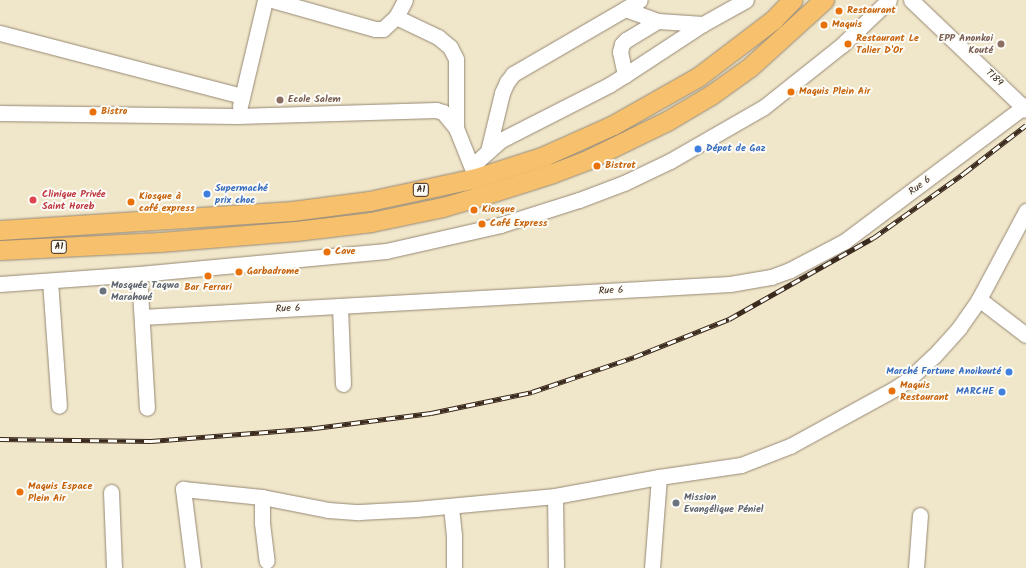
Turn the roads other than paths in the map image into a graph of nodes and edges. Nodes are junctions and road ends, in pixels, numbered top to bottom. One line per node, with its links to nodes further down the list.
1 (265, 0): 16 (street)
2 (272, 0): 11 (street)
3 (405, 0): 11 (street)
4 (640, 0): 10 (street)
5 (746, 0): 13 (street)
6 (792, 0): 22 (main road, A1)
7 (824, 0): 25 (main road, A1)
8 (889, 0): 26 (street)
9 (911, 0): 17 (street, T189)
10 (625, 9): 12 (street); 21 (street)
11 (396, 17): 20 (street)
12 (658, 21): 13 (street); 15 (street)
13 (703, 24): 15 (street)
14 (0, 33): 16 (street)
15 (625, 75): 21 (street)
16 (242, 96): 19 (street)
17 (1025, 107): 30 (street, Rue 6)
18 (0, 113): 19 (street)
19 (237, 116): 20 (street)
20 (456, 128): 22 (street)
21 (488, 151): 22 (street)
22 (474, 172): 24 (main road, A1)
23 (1026, 211): 29 (street)
24 (0, 230)
25 (0, 250)
26 (140, 274): 27 (street); 31 (street)
27 (50, 280): 28 (street); 34 (street)
28 (0, 284)
29 (979, 299): 32 (street); 36 (street)
30 (340, 306): 31 (street, Rue 6); 33 (street)
31 (142, 317): 35 (street)
32 (1026, 334)
33 (343, 384)
34 (59, 406)
35 (147, 408)
36 (659, 477): 38 (street); 47 (street)
37 (111, 492): 43 (street)
38 (555, 496): 40 (street); 46 (street)
39 (262, 497): 40 (street); 42 (street); 44 (street)
40 (451, 507): 45 (street)
41 (920, 515): 48 (street)
42 (267, 561)
43 (114, 568)
44 (193, 568)
45 (454, 568)
46 (556, 568)
47 (652, 568)
48 (916, 568)

